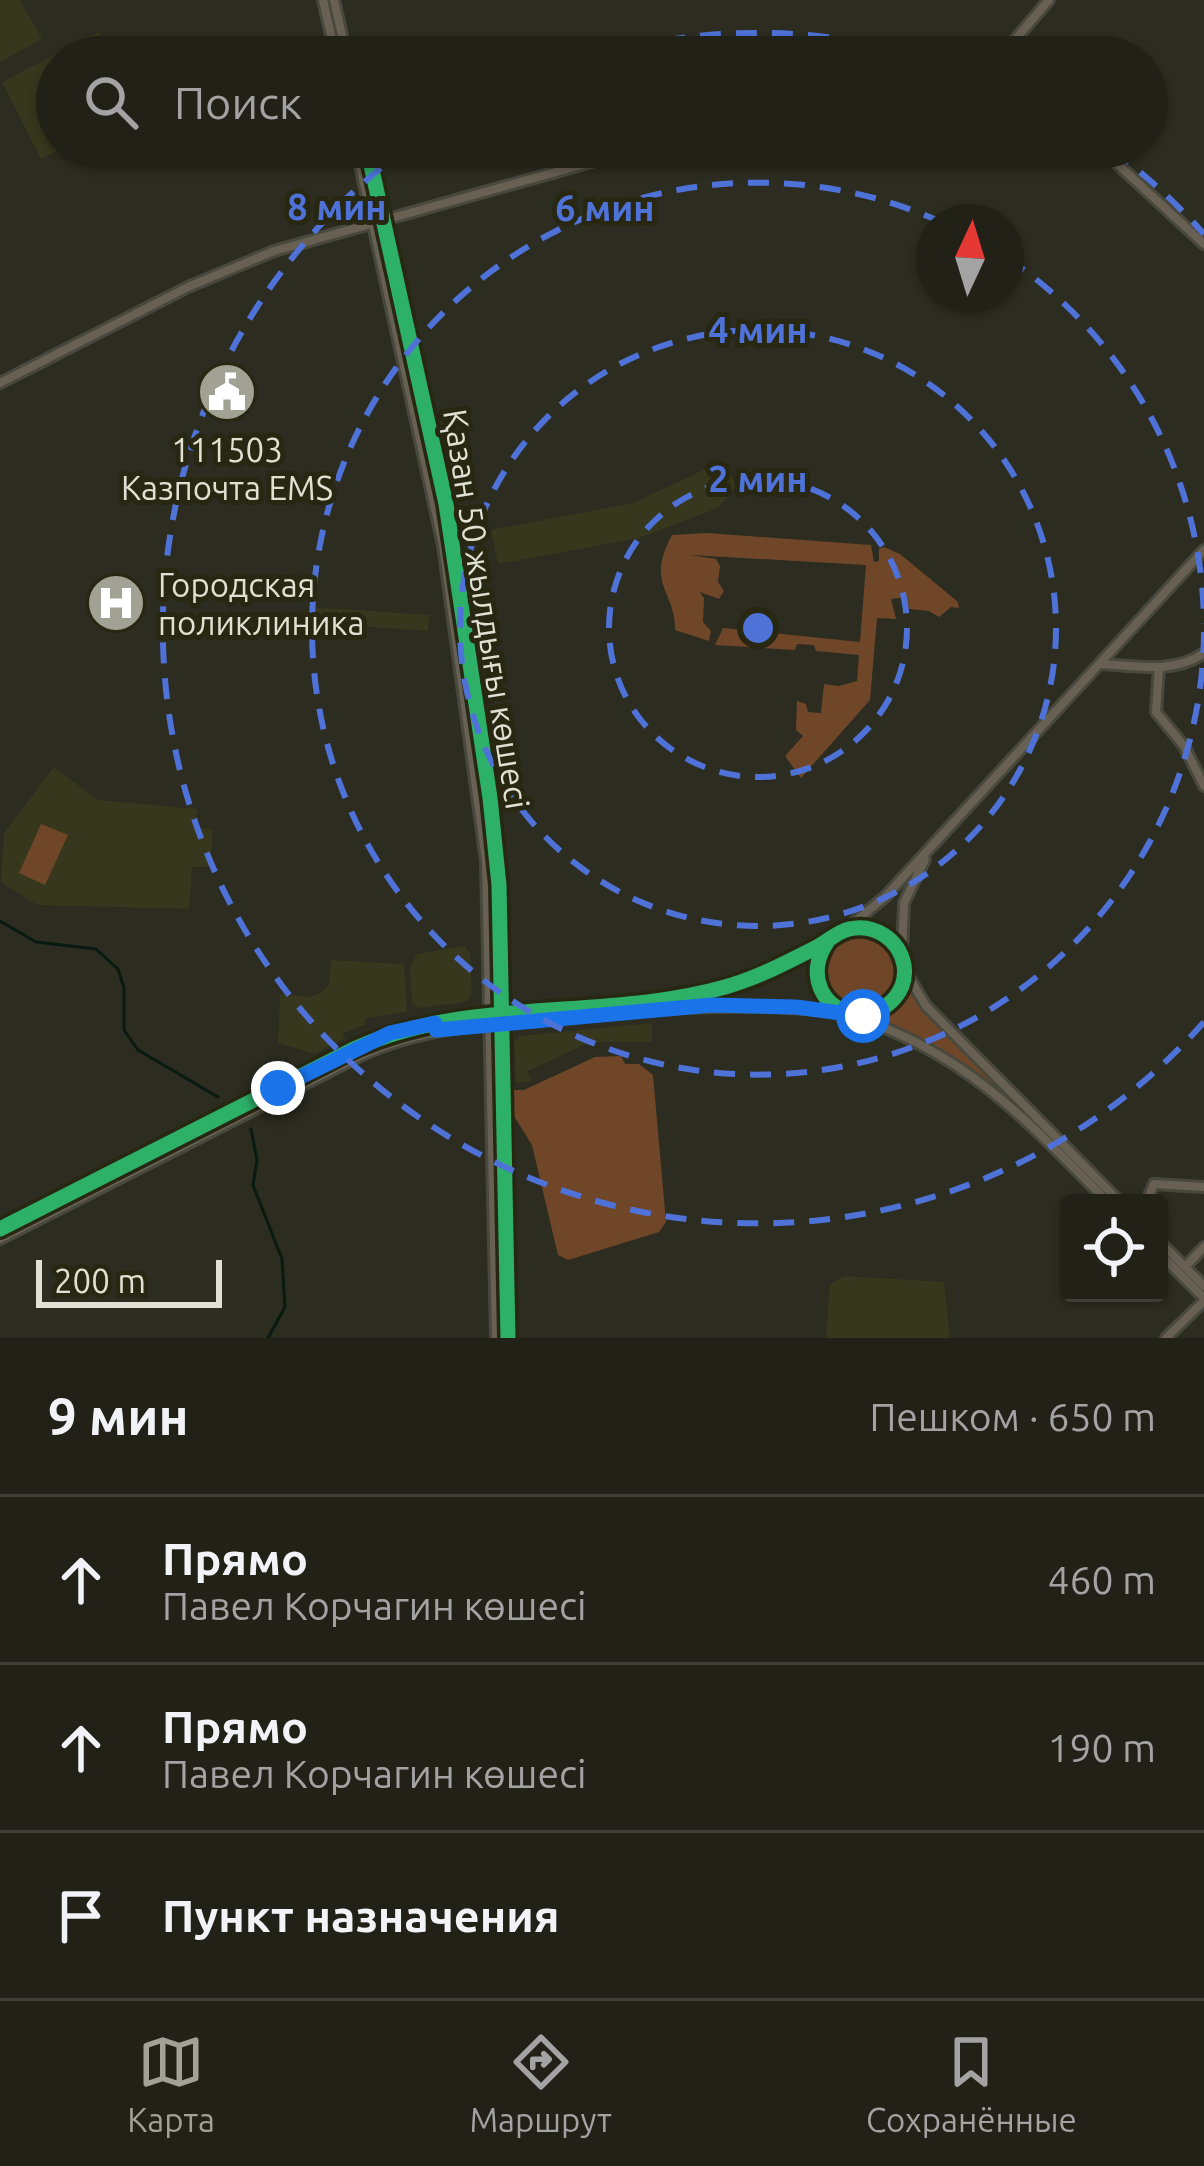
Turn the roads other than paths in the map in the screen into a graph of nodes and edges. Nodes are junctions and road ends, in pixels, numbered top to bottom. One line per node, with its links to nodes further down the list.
1 (323, 0): 4 (street)
2 (334, 0): 5 (street)
3 (1049, 0): 6 (street)
4 (331, 36)
5 (342, 36)
6 (1017, 36)
7 (362, 168): 11 (street, Қазан 50 жылдығы көшесі)
8 (370, 168): 11 (street, Қазан 50 жылдығы көшесі)
9 (570, 168): 11 (street)
10 (1122, 168): 12 (street)
11 (377, 222): 13 (street); 14 (street, Қазан 50 жылдығы көшесі)
12 (1204, 244)
13 (0, 383)
14 (432, 466): 20 (street, Қазан 50 жылдығы көшесі); 21 (street, Қазан 50 жылдығы көшесі)
15 (1204, 550): 17 (street)
16 (1204, 657): 18 (street)
17 (1101, 664): 18 (street); 22 (street)
18 (1159, 667): 19 (street)
19 (1204, 786)
20 (490, 798): 21 (street); 28 (street, Қазан 50 жылдығы көшесі)
21 (478, 799): 28 (street, Қазан 50 жылдығы көшесі)
22 (932, 847): 23 (street); 25 (street)
23 (841, 932): 24 (street); 25 (street)
24 (828, 941): 26 (street); 27 (street)
25 (903, 963): 26 (street); 32 (street)
26 (848, 1014): 27 (street); 31 (street)
27 (550, 1015): 28 (street)
28 (496, 1019): 29 (street); 34 (street)
29 (496, 1035): 35 (street); 36 (street)
30 (1204, 1187): 33 (street)
31 (1100, 1194)
32 (1112, 1194)
33 (1150, 1194)
34 (50, 1209): 37 (street); 38 (street)
35 (494, 1211): 36 (street); 45 (street)
36 (505, 1211): 46 (street)
37 (0, 1229)
38 (0, 1239)
39 (1204, 1247): 42 (street)
40 (1168, 1248): 42 (street)
41 (1168, 1263): 44 (street)
42 (1189, 1263): 43 (street)
43 (1204, 1286)
44 (1202, 1302): 47 (street)
45 (496, 1335): 46 (street)
46 (508, 1335)
47 (1166, 1338)

